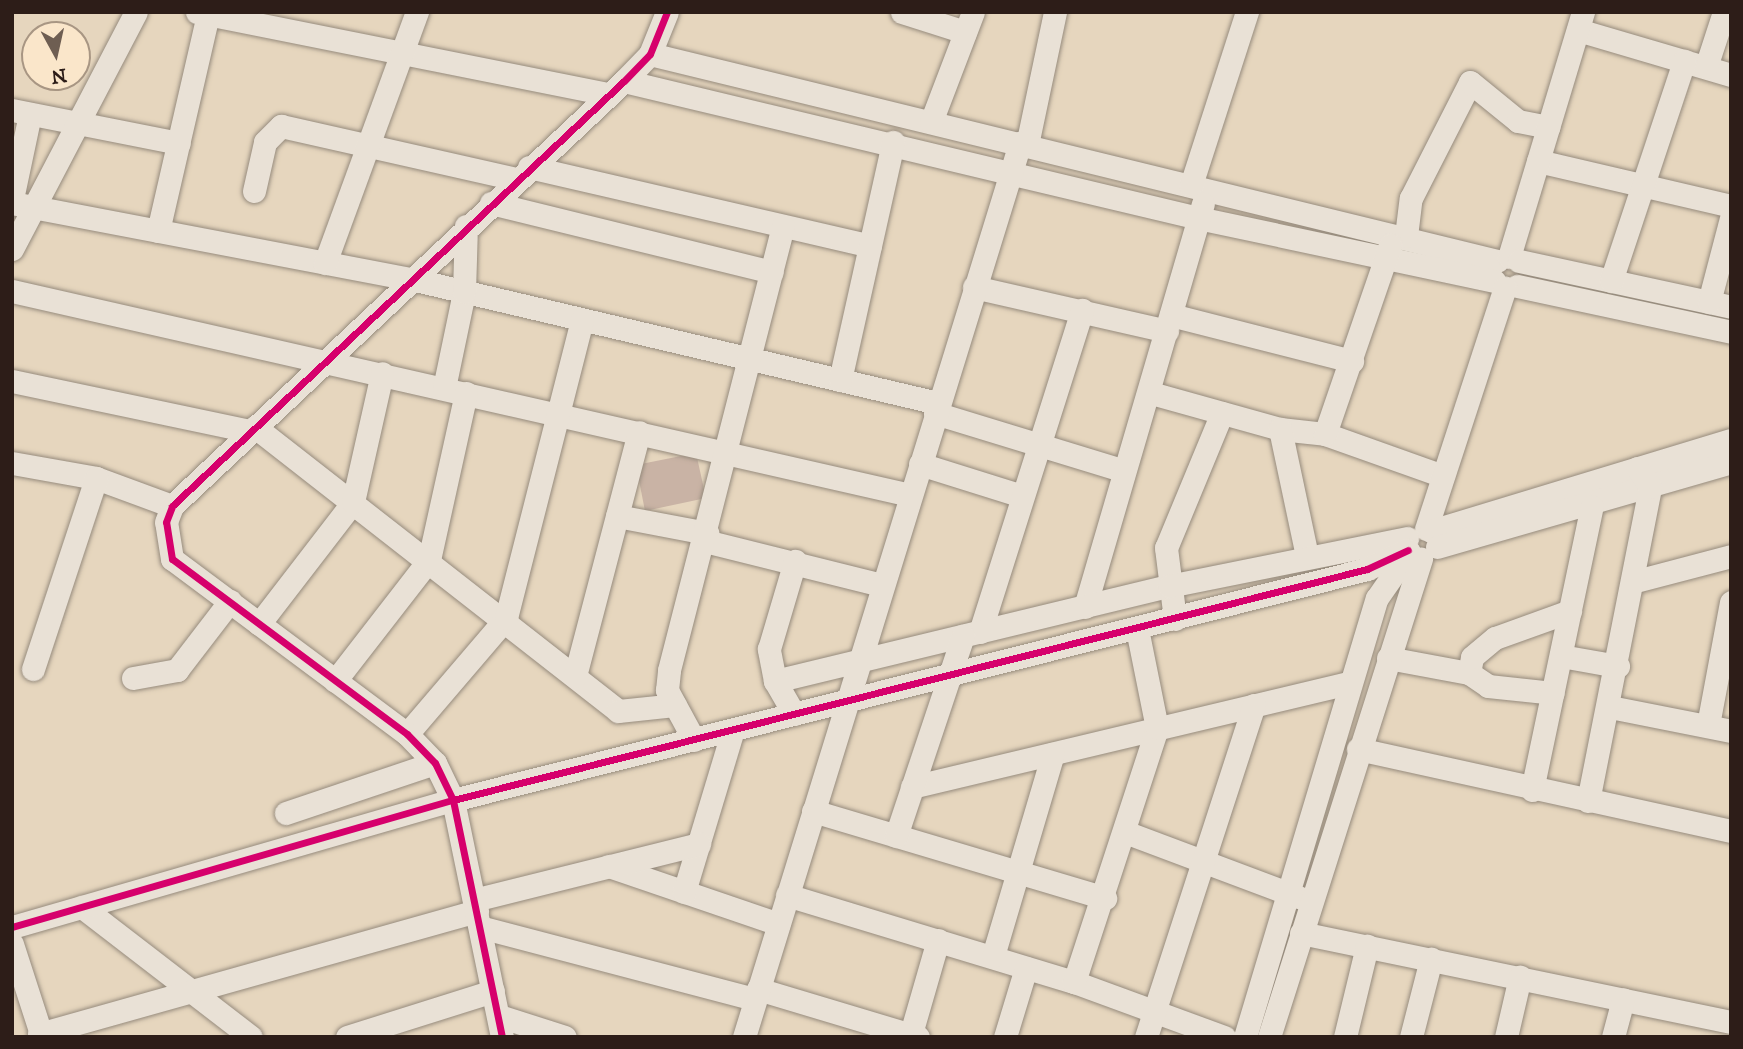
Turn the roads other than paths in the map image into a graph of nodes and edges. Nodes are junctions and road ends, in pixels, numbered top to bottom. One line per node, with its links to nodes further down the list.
1 (136, 12): 19 (street)
2 (417, 12): 12 (street)
3 (667, 12): 11 (street)
4 (902, 12): 10 (street)
5 (1055, 12): 23 (street)
6 (1247, 12): 29 (street)
7 (1724, 12): 14 (street)
8 (203, 13): 12 (street); 22 (street)
9 (1580, 21): 13 (street); 20 (street)
10 (969, 22): 18 (street)
11 (650, 54): 16 (street); 18 (street)
12 (402, 55): 16 (street); 24 (street)
13 (1684, 61): 14 (street); 28 (street)
14 (1706, 68): 15 (street)
15 (1731, 75)
16 (616, 87): 21 (street); 27 (street)
17 (21, 112): 19 (street); 31 (street)
18 (931, 122): 23 (street)
19 (78, 123): 22 (street); 31 (street)
20 (1548, 127): 25 (street); 39 (street)
21 (894, 142): 26 (street); 40 (street)
22 (178, 144): 38 (street)
23 (1023, 144): 26 (street); 29 (street)
24 (368, 145): 27 (street); 30 (street); 43 (street)
25 (1538, 161): 28 (street); 45 (street)
26 (1010, 170): 34 (street); 48 (street)
27 (522, 173): 32 (street); 37 (street)
28 (1643, 186): 33 (street); 47 (street)
29 (1199, 187): 34 (street); 39 (street)
30 (254, 191)
31 (20, 203): 38 (street); 41 (street)
32 (491, 203): 36 (street); 44 (street)
33 (1731, 206)
34 (1198, 218): 42 (street); 54 (street)
35 (1731, 218): 51 (street)
36 (466, 226): 46 (street); 50 (street)
37 (783, 226): 40 (street); 44 (street)
38 (158, 231): 43 (street)
39 (1400, 234): 42 (street); 45 (street)
40 (870, 246): 61 (street)
41 (12, 249)
42 (1387, 258): 45 (street); 58 (street)
43 (325, 263): 46 (street)
44 (772, 272): 56 (street)
45 (1507, 272): 47 (street); 55 (street); 78 (street)
46 (411, 279): 50 (street); 57 (street)
47 (1611, 281): 51 (street)
48 (974, 287): 52 (street); 64 (street)
49 (12, 291): 57 (street)
50 (464, 292): 53 (street); 62 (street)
51 (1720, 304)
52 (1082, 310): 54 (street); 72 (street)
53 (582, 320): 56 (street); 66 (street)
54 (1169, 323): 58 (street); 63 (street)
55 (1731, 332)
56 (750, 359): 61 (street); 73 (street)
57 (326, 360): 59 (street); 67 (street)
58 (1352, 361): 70 (street)
59 (382, 373): 62 (street); 83 (street)
60 (12, 380): 67 (street)
61 (840, 380): 64 (street)
62 (455, 390): 66 (street); 91 (street)
63 (1151, 393): 65 (street); 77 (street)
64 (937, 408): 72 (street); 76 (street)
65 (1222, 413): 68 (street); 95 (street)
66 (562, 415): 69 (street); 100 (street)
67 (252, 429): 83 (street); 84 (street)
68 (1280, 429): 70 (street); 89 (street)
69 (639, 432): 73 (street); 86 (street)
70 (1325, 434): 78 (street)
71 (1731, 440): 80 (street)
72 (1038, 444): 77 (street); 82 (street)
73 (727, 453): 81 (street); 87 (street)
74 (1731, 462): 80 (street)
75 (12, 463): 79 (street)
76 (920, 464): 81 (street); 82 (street)
77 (1121, 470): 98 (street)
78 (1443, 476): 88 (street)
79 (96, 478): 84 (street); 111 (street)
80 (1644, 478): 85 (street); 88 (street); 93 (street)
81 (910, 495): 94 (street)
82 (1022, 496): 105 (street)
83 (354, 502): 91 (street); 103 (street)
84 (172, 506): 96 (street)
85 (1592, 506): 88 (street); 99 (street)
86 (617, 516): 87 (street); 113 (street)
87 (706, 537): 92 (street); 121 (street)
88 (1420, 544): 89 (street); 101 (street); 108 (street); 118 (street)
89 (1307, 556): 95 (street)
90 (1731, 556): 93 (street)
91 (429, 560): 100 (street); 116 (street)
92 (795, 561): 94 (street); 117 (street)
93 (1636, 581): 110 (street)
94 (882, 585): 109 (street)
95 (1169, 586): 98 (street); 101 (street)
96 (230, 601): 103 (street); 115 (street)
97 (1731, 602): 125 (street)
98 (1085, 607): 102 (street)
99 (1570, 611): 107 (street); 112 (street)
100 (506, 618): 113 (street); 129 (street)
101 (1175, 619): 104 (street)
102 (1023, 622): 105 (street); 106 (street)
103 (258, 624): 116 (street)
104 (1137, 629): 106 (street); 126 (street)
105 (971, 634): 109 (street); 114 (street)
106 (1029, 656): 114 (street)
107 (1561, 656): 110 (street); 119 (street)
108 (1388, 658): 112 (street); 131 (street)
109 (858, 663): 117 (street); 120 (street)
110 (1618, 666): 123 (street)
111 (33, 669)
112 (1469, 673): 119 (street)
113 (575, 676): 121 (street)
114 (950, 676): 120 (street); 134 (street)
115 (133, 678)
116 (335, 681): 129 (street)
117 (775, 681): 124 (street)
118 (1350, 683): 122 (street); 148 (street)
119 (1553, 693): 135 (street)
120 (846, 704): 124 (street); 138 (street)
121 (675, 705): 130 (street)
122 (1254, 705): 126 (street); 144 (street)
123 (1610, 707): 125 (street); 137 (street)
124 (794, 714): 127 (street)
125 (1708, 725): 128 (street)
126 (1157, 728): 132 (street); 141 (street)
127 (733, 730): 130 (street); 143 (street)
128 (1731, 731)
129 (407, 734): 133 (street)
130 (694, 740): 136 (street)
131 (1358, 749): 135 (street); 151 (street)
132 (1053, 754): 134 (street); 146 (street)
133 (435, 763): 136 (street); 139 (street)
134 (912, 788): 142 (street)
135 (1532, 790): 137 (street)
136 (453, 800): 152 (street); 153 (street)
137 (1588, 801): 140 (street)
138 (813, 811): 142 (street); 149 (street)
139 (286, 813)
140 (1731, 831)
141 (1125, 832): 144 (street); 150 (street)
142 (896, 836): 146 (street)
143 (699, 844): 145 (street); 147 (street)
144 (1204, 861): 148 (street); 169 (street)
145 (609, 866): 147 (street); 153 (street)
146 (1018, 873): 150 (street); 160 (street)
147 (684, 892): 154 (street)
148 (1286, 892): 151 (street); 174 (street)
149 (787, 895): 154 (street); 157 (street)
150 (1105, 898): 164 (street)
151 (1311, 902): 156 (street)
152 (82, 907): 155 (street); 165 (street)
153 (477, 913): 165 (street); 166 (street); 167 (street)
154 (778, 924): 167 (street)
155 (12, 927)
156 (1301, 933): 159 (street); 174 (street)
157 (938, 940): 160 (street); 175 (street)
158 (12, 944): 173 (street)
159 (1367, 946): 161 (street); 183 (street)
160 (993, 956): 162 (street)
161 (1430, 959): 163 (street); 184 (street)
162 (1026, 968): 164 (street); 180 (street)
163 (1520, 977): 168 (street); 185 (street)
164 (1074, 982): 169 (street)
165 (192, 991): 173 (street); 176 (street)
166 (493, 992): 171 (street); 177 (street)
167 (757, 994): 172 (street); 179 (street)
168 (1623, 999): 170 (street); 186 (street)
169 (1155, 1012): 181 (street); 182 (street)
170 (1731, 1022)
171 (500, 1026): 178 (street)
172 (862, 1029): 175 (street)
173 (40, 1035)
174 (1256, 1035)
175 (913, 1036)
176 (251, 1037)
177 (347, 1037)
178 (565, 1037)
179 (744, 1037)
180 (1005, 1037)
181 (1146, 1037)
182 (1224, 1037)
183 (1345, 1037)
184 (1411, 1037)
185 (1506, 1037)
186 (1613, 1037)

